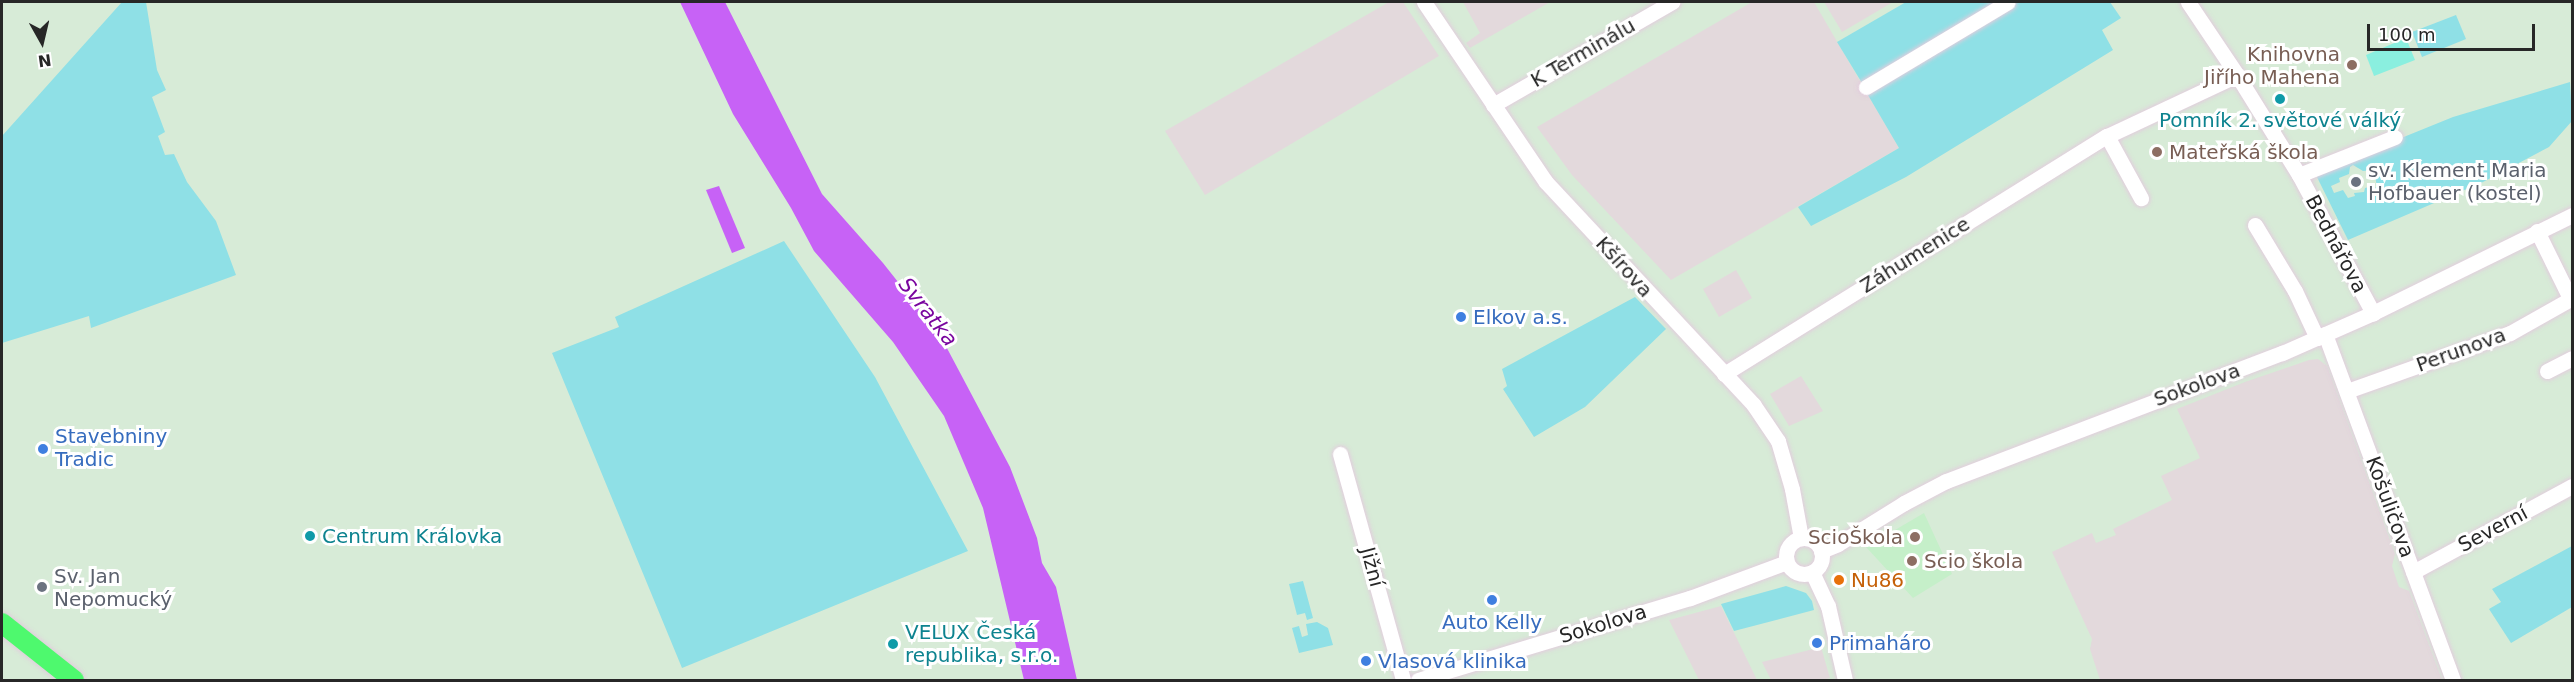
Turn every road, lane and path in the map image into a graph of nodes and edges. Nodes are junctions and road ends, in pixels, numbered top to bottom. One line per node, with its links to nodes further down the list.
1 (1425, 2): 7 (street, Kšírova)
2 (1672, 2): 7 (street, K Terminálu)
3 (2008, 2): 6 (street)
4 (2188, 2): 5 (street, Bednářova)
5 (2238, 75): 8 (street, Záhumenice); 10 (street, Bednářova)
6 (1866, 87)
7 (1493, 105): 20 (street, Kšírova)
8 (2107, 136): 11 (street); 20 (street, Záhumenice)
9 (2395, 137): 10 (street, Bednářova)
10 (2299, 175): 16 (street, Bednářova)
11 (2142, 198)
12 (2572, 215): 14 (street, Sokolova)
13 (2256, 225): 17 (street)
14 (2536, 231): 15 (street, Perunova); 16 (street, Sokolova)
15 (2572, 299): 21 (street, Perunova)
16 (2373, 313): 17 (street, Sokolova)
17 (2321, 336): 21 (street, Košuličova); 25 (street, Sokolova)
18 (2572, 358): 19 (street)
19 (2547, 371)
20 (1724, 374): 24 (street, Kšírova)
21 (2347, 391): 28 (street, Košuličova)
22 (1340, 454): 31 (street, Jižní)
23 (2572, 486): 28 (street, Severní)
24 (1801, 538): 25 (street); 26 (street)
25 (1821, 551): 27 (street)
26 (1787, 562): 27 (street); 32 (street, Sokolova)
27 (1812, 572): 33 (street)
28 (2413, 572): 34 (street, Košuličova)
29 (2, 623): 30 (main road)
30 (74, 681)
31 (1403, 681)
32 (1418, 681)
33 (1845, 681)
34 (2453, 681)

